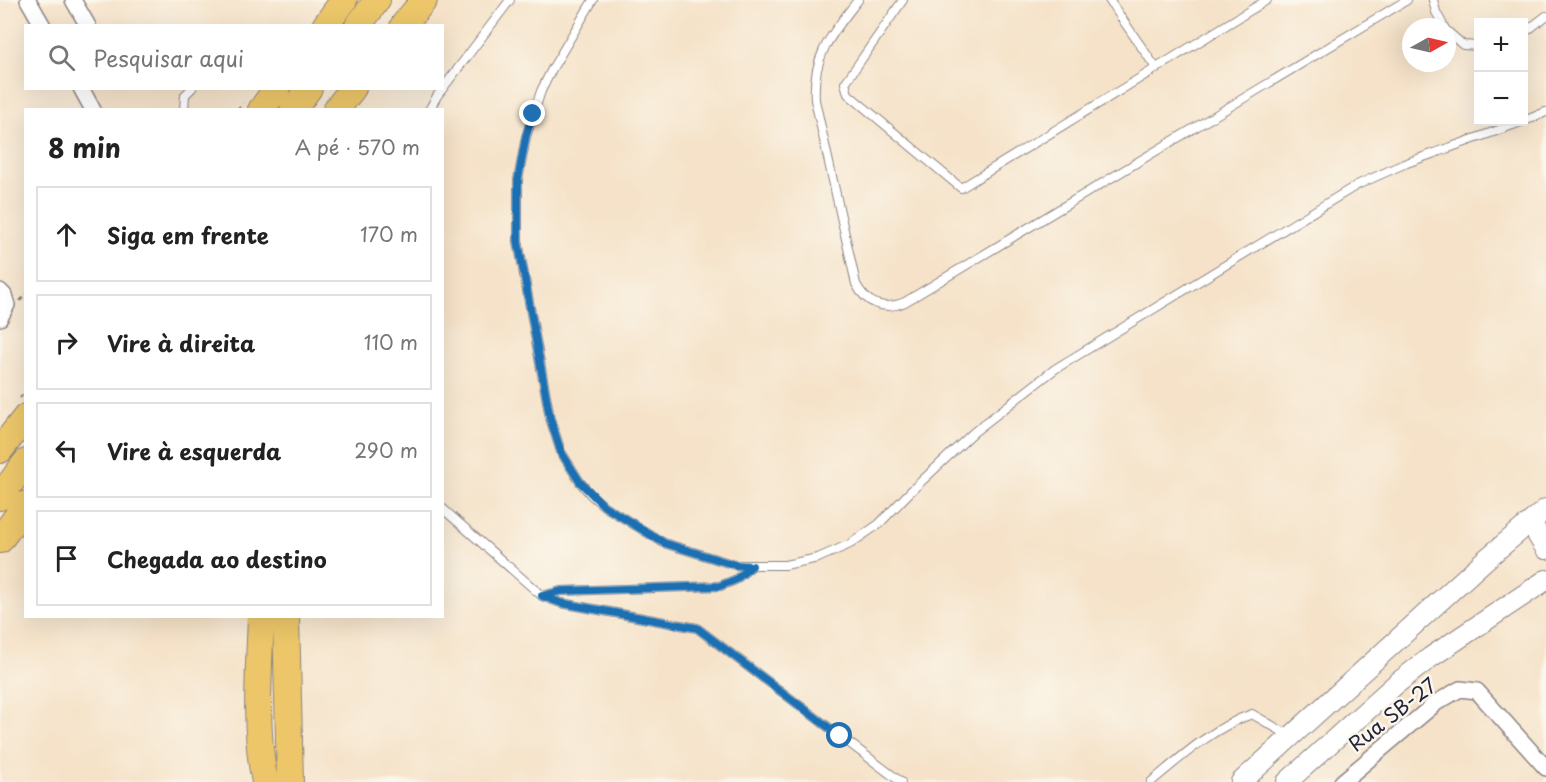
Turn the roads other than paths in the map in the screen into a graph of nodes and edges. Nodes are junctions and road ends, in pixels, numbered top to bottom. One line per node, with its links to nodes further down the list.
1 (28, 0): 16 (street)
2 (73, 0): 17 (street)
3 (344, 0): 18 (highway)
4 (377, 0): 19 (highway)
5 (424, 0): 20 (highway)
6 (510, 0): 25 (lane)
7 (593, 0): 52 (lane)
8 (858, 0): 12 (lane)
9 (903, 0): 24 (lane)
10 (1109, 0): 24 (lane)
11 (1267, 0): 24 (lane)
12 (1407, 0)
13 (1433, 0): 15 (lane)
14 (1546, 16): 21 (lane)
15 (1439, 18)
16 (42, 24)
17 (87, 24)
18 (326, 24)
19 (359, 24)
20 (405, 24)
21 (1528, 30)
22 (1456, 39): 23 (lane)
23 (1474, 46)
24 (1156, 68)
25 (444, 87)
26 (82, 90): 32 (street)
27 (190, 90): 33 (lane)
28 (276, 90): 34 (highway)
29 (307, 90): 35 (highway)
30 (351, 90): 36 (highway)
31 (442, 90): 37 (lane)
32 (92, 108)
33 (184, 108)
34 (262, 108)
35 (294, 108)
36 (338, 108)
37 (430, 108)
38 (1546, 112): 39 (lane)
39 (1528, 119)
40 (1508, 126): 52 (lane)
41 (0, 291): 42 (street)
42 (0, 318)
43 (24, 420): 44 (highway)
44 (0, 450)
45 (24, 465): 46 (highway)
46 (0, 497)
47 (24, 507): 50 (highway)
48 (444, 510): 54 (lane)
49 (1539, 515): 51 (street); 57 (street)
50 (0, 540)
51 (1546, 549)
52 (752, 566): 54 (lane)
53 (1546, 580): 64 (street)
54 (542, 596): 61 (lane)
55 (261, 618): 59 (highway)
56 (286, 618): 60 (highway)
57 (1292, 737): 62 (lane); 63 (street)
58 (1546, 768): 65 (street, Rua SB-27)
59 (266, 782)
60 (290, 782)
61 (901, 782)
62 (1151, 782)
63 (1241, 782)
64 (1287, 782)
65 (1342, 782)

